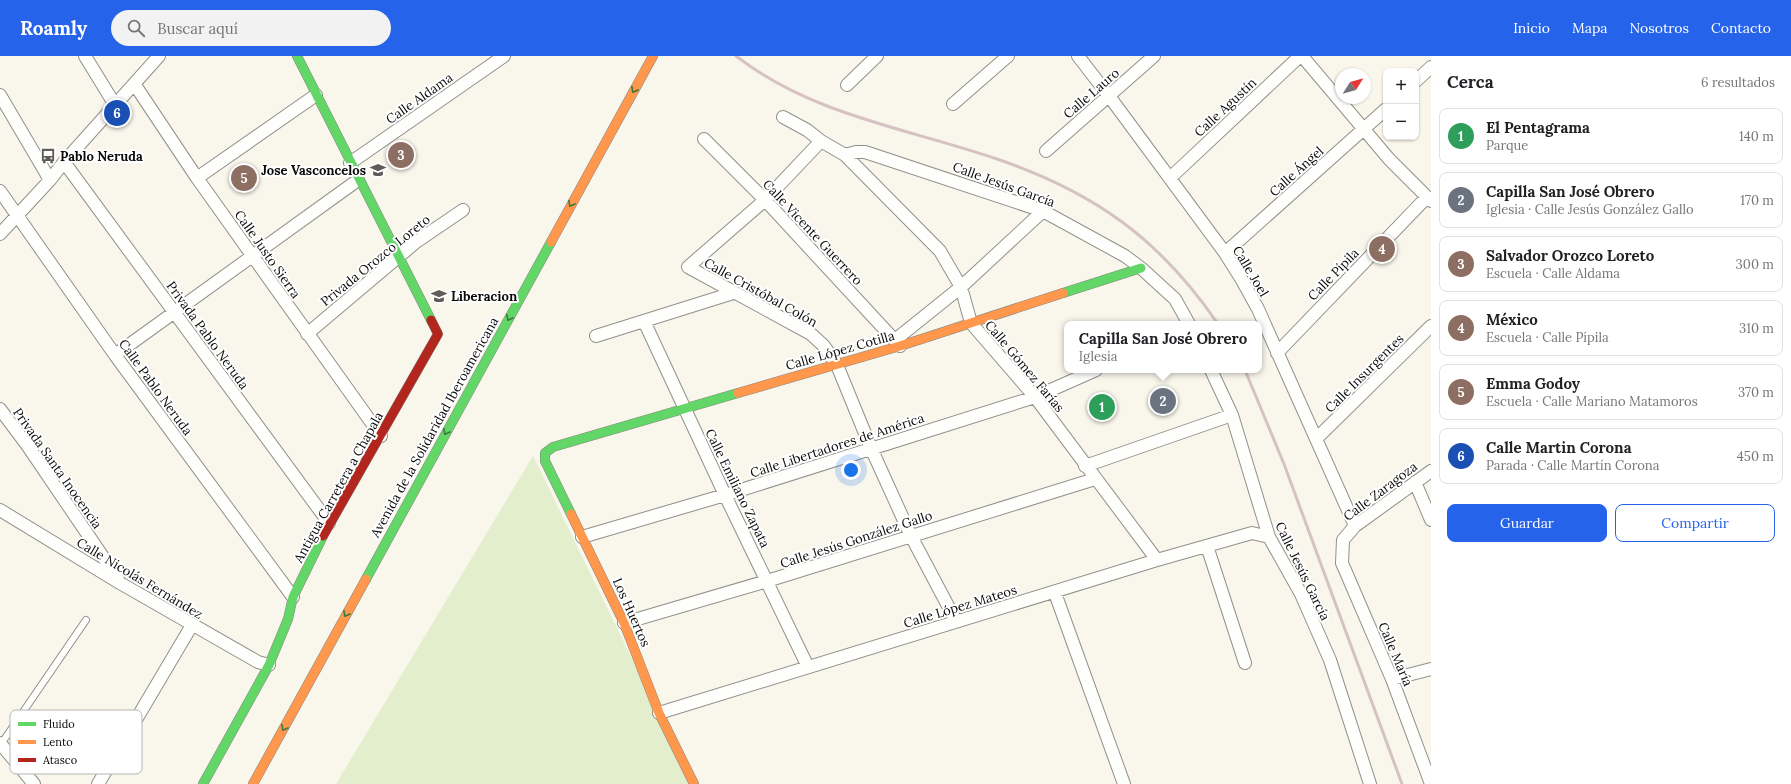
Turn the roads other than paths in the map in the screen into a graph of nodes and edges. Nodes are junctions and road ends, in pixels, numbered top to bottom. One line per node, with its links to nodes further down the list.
1 (85, 56): 19 (street)
2 (159, 56): 13 (street)
3 (504, 56): 28 (street, Calle Aldama)
4 (653, 56): 106 (main road, Avenida de la Solidaridad Iberoamericana, one-way to 106)
5 (876, 56): 14 (street)
6 (1008, 56): 18 (street)
7 (1078, 56): 17 (street, Calle Joel)
8 (1154, 56): 17 (street, Calle Lauro)
9 (1301, 56): 22 (street); 30 (street, Calle Agustín)
10 (302, 58): 16 (main road)
11 (1431, 67): 12 (street)
12 (1419, 78)
13 (135, 85): 19 (street); 29 (street, Calle Justo Sierra)
14 (847, 85)
15 (0, 95): 31 (street)
16 (316, 95): 28 (main road); 29 (street)
17 (1109, 96): 25 (street, Calle Lauro); 30 (street, Calle Joel)
18 (953, 104)
19 (115, 105): 27 (street)
20 (1383, 112): 22 (street, Calle Ángel)
21 (783, 117): 24 (street, Calle Gómez Farías)
22 (1364, 130): 34 (street); 40 (street, Calle Ángel)
23 (704, 139): 35 (street, Calle Vicente Guerrero)
24 (821, 141): 26 (street, Calle Gómez Farías); 35 (street)
25 (1046, 151)
26 (845, 155): 37 (street, Calle Jesús García); 44 (street, Calle Gómez Farías)
27 (64, 162): 31 (street); 46 (street, Privada Pablo Neruda)
28 (350, 163): 32 (main road)
29 (197, 178): 41 (street, Calle Justo Sierra)
30 (1170, 178): 40 (street, Calle Joel)
31 (50, 180): 38 (street)
32 (358, 180): 41 (street); 42 (main road)
33 (0, 191): 38 (street, Calle Pablo Neruda)
34 (1429, 199): 54 (street, Calle Pípila)
35 (765, 200): 45 (street, Calle Cristóbal Colón); 53 (street, Calle Vicente Guerrero)
36 (463, 210): 42 (street, Privada Orozco Loreto)
37 (1043, 211): 43 (street, Calle Jesús García); 44 (street)
38 (18, 216): 39 (street); 55 (street, Calle Pablo Neruda)
39 (0, 234)
40 (1225, 253): 54 (street, Calle Joel)
41 (252, 256): 46 (street); 51 (street, Calle Justo Sierra)
42 (398, 258): 51 (street, Privada Orozco Loreto); 63 (main road, Antigua Carretera a Chapala)
43 (1142, 268): 48 (street, Calle Jesús García); 49 (main road, Calle López Cotilla)
44 (961, 287): 49 (street, Calle Gómez Farías); 53 (street)
45 (733, 293): 47 (street); 56 (street, Calle Cristóbal Colón)
46 (174, 312): 55 (street); 74 (street, Privada Pablo Neruda)
47 (644, 321): 52 (street); 61 (street, Calle Emiliano Zapata)
48 (1187, 321)
49 (971, 323): 53 (main road, Calle López Cotilla); 59 (street, Calle Gómez Farías)
50 (1431, 326): 64 (street, Calle Insurgentes)
51 (307, 334): 63 (street, Calle Justo Sierra)
52 (596, 336)
53 (898, 343): 56 (main road, Calle López Cotilla)
54 (1277, 353): 64 (street, Calle Joel)
55 (115, 355): 85 (street, Calle Pablo Neruda)
56 (837, 365): 61 (main road, Calle López Cotilla); 65 (street, Calle Cristóbal Colón)
57 (1089, 373): 59 (street, Calle Libertadores de América)
58 (1212, 373): 62 (street, Calle Jesús García)
59 (1035, 398): 65 (street, Calle Libertadores de América); 67 (street, Calle Gómez Farías)
60 (0, 409): 83 (street, Privada Santa Inocencia)
61 (685, 409): 66 (main road, Calle López Cotilla); 71 (street, Calle Emiliano Zapata)
62 (1232, 415): 67 (street); 79 (street, Calle Jesús García)
63 (381, 436): 74 (main road, Antigua Carretera a Chapala)
64 (1316, 439): 75 (street, Calle Joel)
65 (871, 448): 71 (street, Calle Libertadores de América); 78 (street, Calle Cristóbal Colón)
66 (545, 453): 77 (main road, Los Huertos)
67 (1085, 466): 69 (street, Calle Gómez Farías)
68 (1431, 471): 70 (street, Calle Zaragoza)
69 (1095, 479): 78 (street, Calle Jesús González Gallo); 81 (street, Calle Gómez Farías)
70 (1415, 482): 73 (street); 75 (street, Calle Zaragoza)
71 (725, 495): 77 (street, Calle Libertadores de América); 82 (street, Calle Emiliano Zapata)
72 (0, 510): 83 (street, Calle Nicolás Fernández)
73 (1431, 520)
74 (329, 523): 85 (main road, Antigua Carretera a Chapala)
75 (1355, 526): 76 (street, Calle Zaragoza)
76 (1346, 534): 94 (street, Calle María)
77 (582, 536): 88 (main road, Los Huertos)
78 (911, 536): 82 (street, Calle Jesús González Gallo); 87 (street, Calle Cristóbal Colón)
79 (1269, 537): 80 (street, Calle López Mateos); 109 (street, Calle Jesús García)
80 (1207, 546): 81 (street, Calle López Mateos); 90 (street)
81 (1157, 560): 84 (street, Calle López Mateos)
82 (768, 581): 88 (street, Calle Jesús González Gallo); 92 (street, Calle Emiliano Zapata)
83 (120, 583): 89 (street, Calle Nicolás Fernández)
84 (1055, 593): 87 (street, Calle López Mateos); 108 (street)
85 (293, 597): 91 (main road, Antigua Carretera a Chapala)
86 (86, 620): 95 (lane)
87 (956, 621): 92 (street, Calle López Mateos)
88 (624, 623): 97 (main road, Los Huertos)
89 (192, 625): 91 (street, Calle Nicolás Fernández); 96 (street)
90 (1245, 663)
91 (269, 665): 105 (main road, Antigua Carretera a Chapala)
92 (808, 667): 97 (street, Calle López Mateos)
93 (1431, 669): 94 (street)
94 (1392, 679): 110 (street, Calle María)
95 (24, 710)
96 (142, 710)
97 (659, 713): 107 (main road, Los Huertos)
98 (10, 730): 99 (lane)
99 (0, 744): 100 (street)
100 (10, 756)
101 (26, 774): 103 (street)
102 (104, 774): 104 (street)
103 (34, 784)
104 (98, 784)
105 (204, 784)
106 (253, 784)
107 (694, 784)
108 (1124, 784)
109 (1370, 784)
110 (1431, 784)

